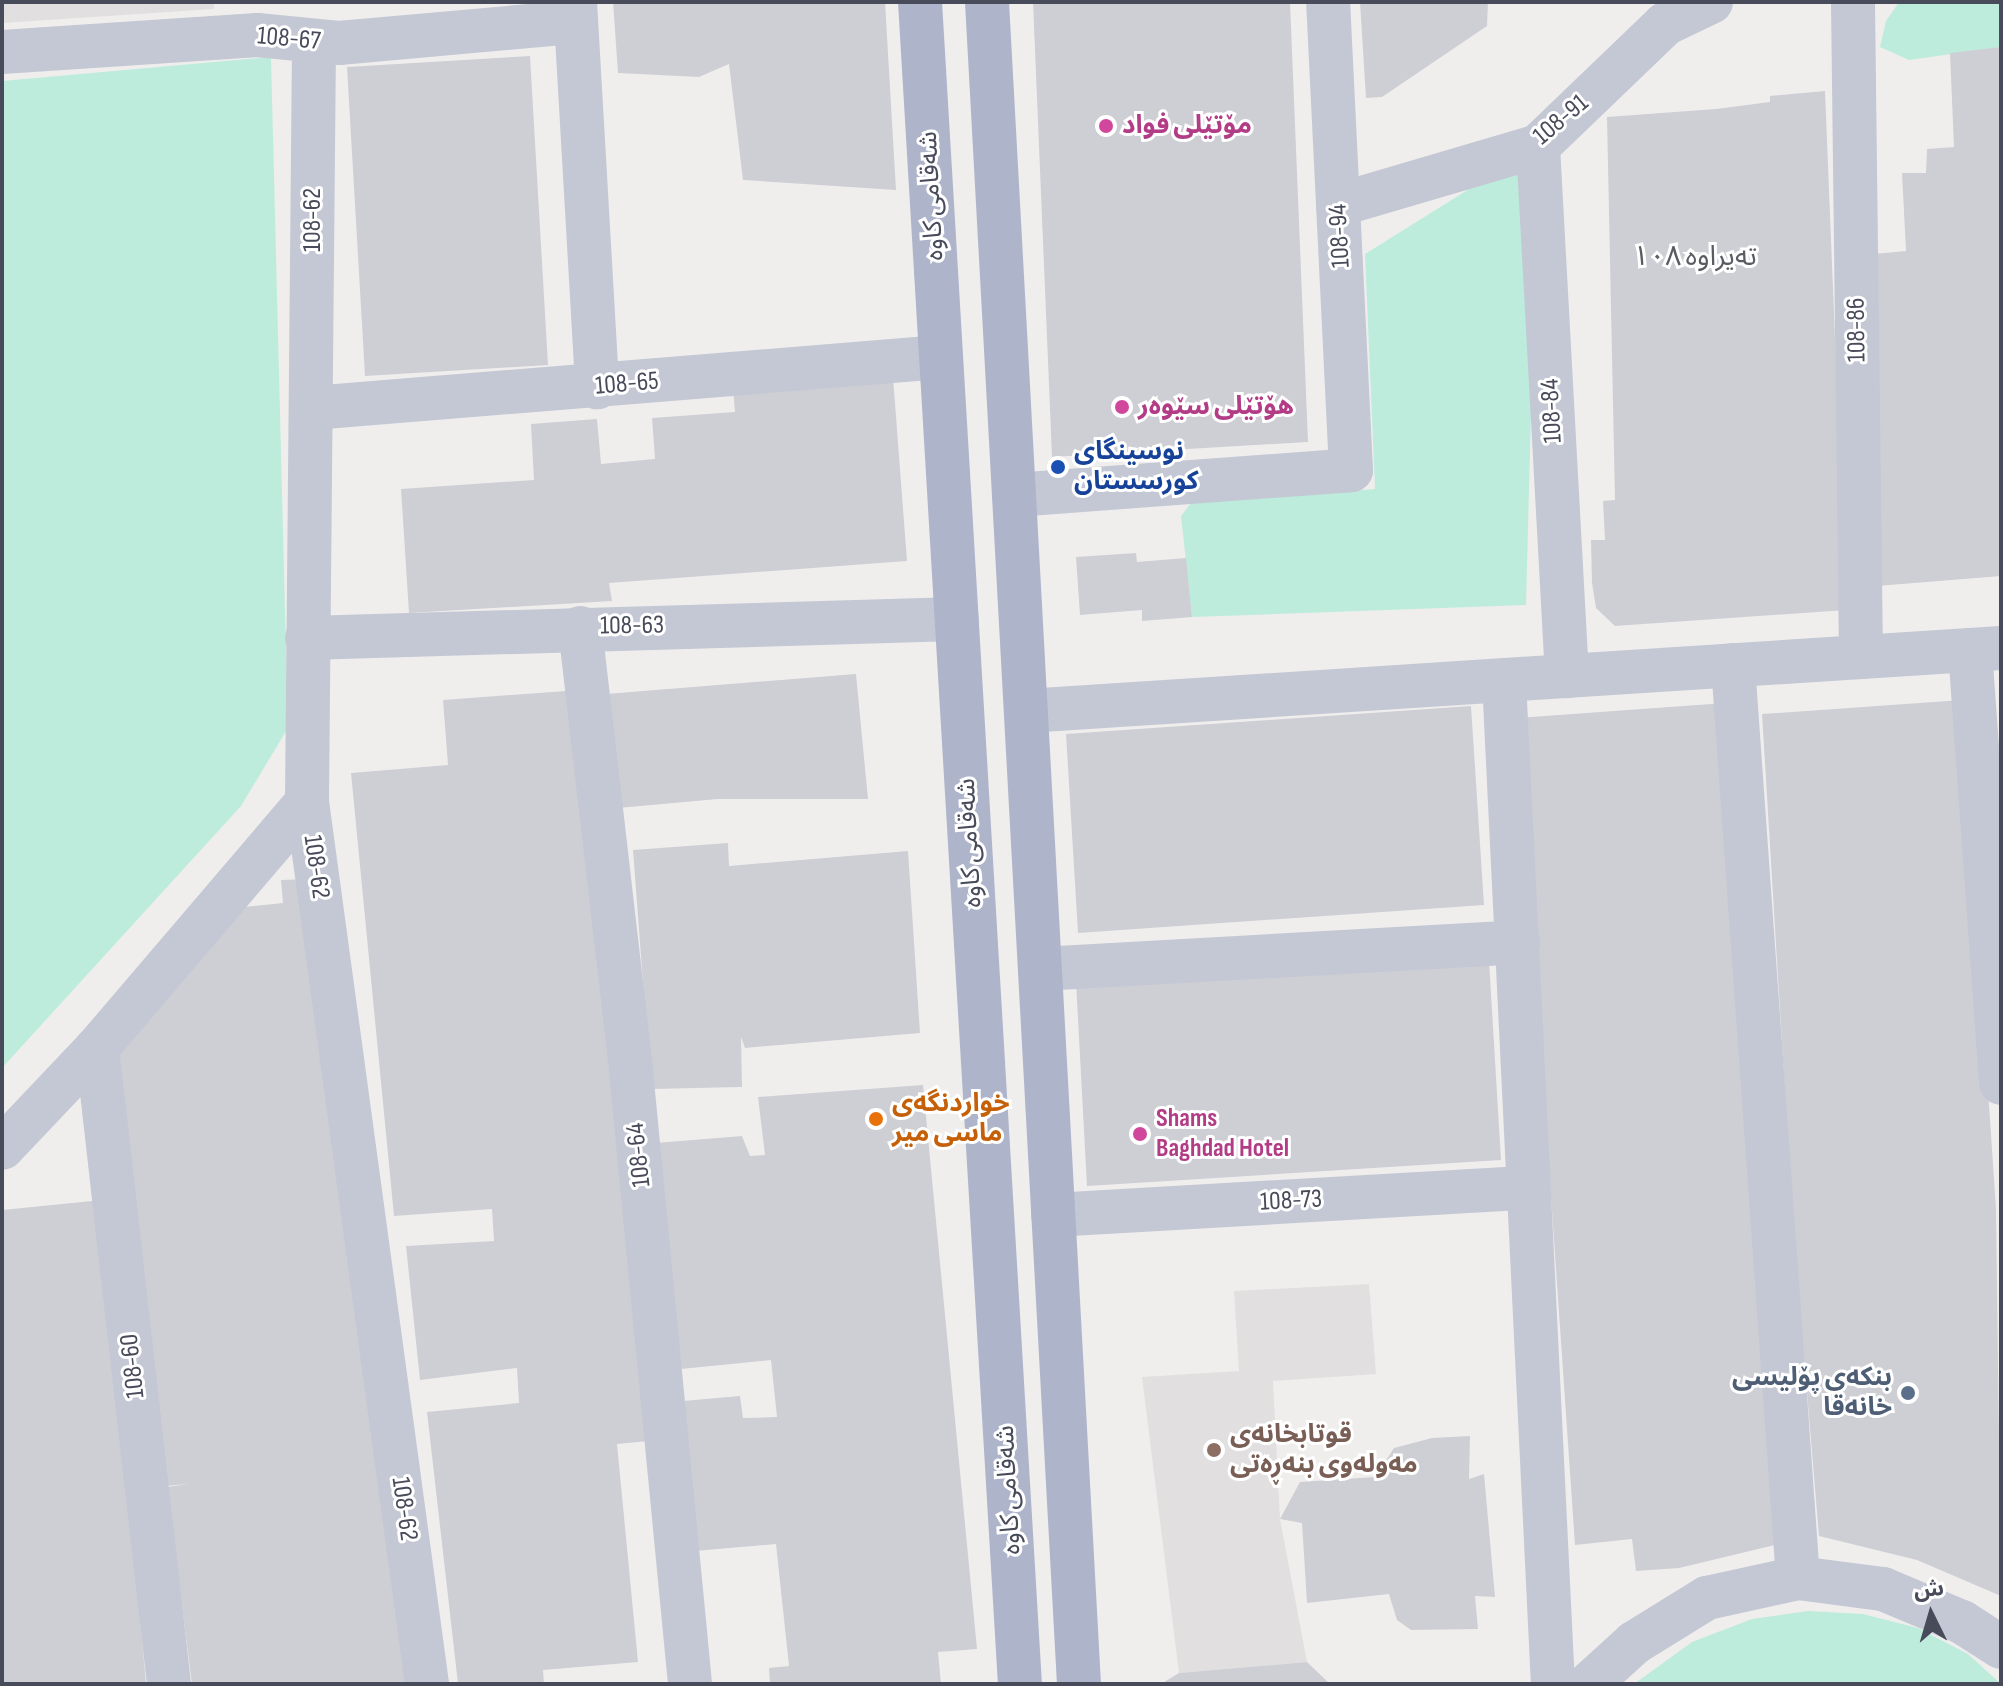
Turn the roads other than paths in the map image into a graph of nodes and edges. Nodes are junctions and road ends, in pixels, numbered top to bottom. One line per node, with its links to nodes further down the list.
1 (920, 2): 13 (main road, شەقامی کاوە)
2 (987, 2): 16 (main road)
3 (1328, 2): 12 (street, 108-94)
4 (1711, 2): 7 (street, 108-91)
5 (1853, 2): 21 (street, 108-86)
6 (576, 12): 9 (street, 108-67); 14 (street)
7 (1664, 13): 11 (street, 108-91)
8 (256, 18): 9 (street, 108-67); 10 (street, 108-67)
9 (314, 44): 15 (street, 108-62)
10 (2, 52)
11 (1538, 146): 12 (street, 108-91); 23 (street, 108-84)
12 (1338, 205): 16 (street, 108-94)
13 (941, 357): 14 (street, 108-65); 17 (main road, شەقامی کاوە)
14 (597, 387): 15 (street, 108-65)
15 (312, 408): 19 (street, 108-62)
16 (1014, 495): 25 (main road)
17 (957, 619): 18 (street, 108-63); 33 (main road, شەقامی کاوە)
18 (580, 628): 19 (street, 108-63); 41 (street, 108-64)
19 (307, 638): 26 (street, 108-62)
20 (1986, 649): 21 (street); 29 (street)
21 (1861, 657): 22 (street)
22 (1733, 665): 23 (street); 37 (street)
23 (1567, 676): 24 (street)
24 (1504, 680): 25 (street); 27 (street)
25 (1026, 711): 28 (main road)
26 (307, 802): 30 (street); 40 (street, 108-62)
27 (1518, 942): 28 (street); 35 (street)
28 (1040, 969): 32 (main road)
29 (1999, 991): 31 (street)
30 (97, 1048): 34 (street); 39 (street, 108-60)
31 (2001, 1083)
32 (1049, 1141): 33 (main road); 36 (main road)
33 (988, 1144): 42 (main road, شەقامی کاوە)
34 (2, 1148)
35 (1528, 1188): 36 (street, 108-73); 44 (street)
36 (1053, 1215): 43 (main road)
37 (1798, 1578): 38 (street); 45 (street)
38 (2001, 1647)
39 (169, 1684)
40 (427, 1684)
41 (690, 1684)
42 (1020, 1684)
43 (1079, 1684)
44 (1553, 1684)
45 (1589, 1684)

